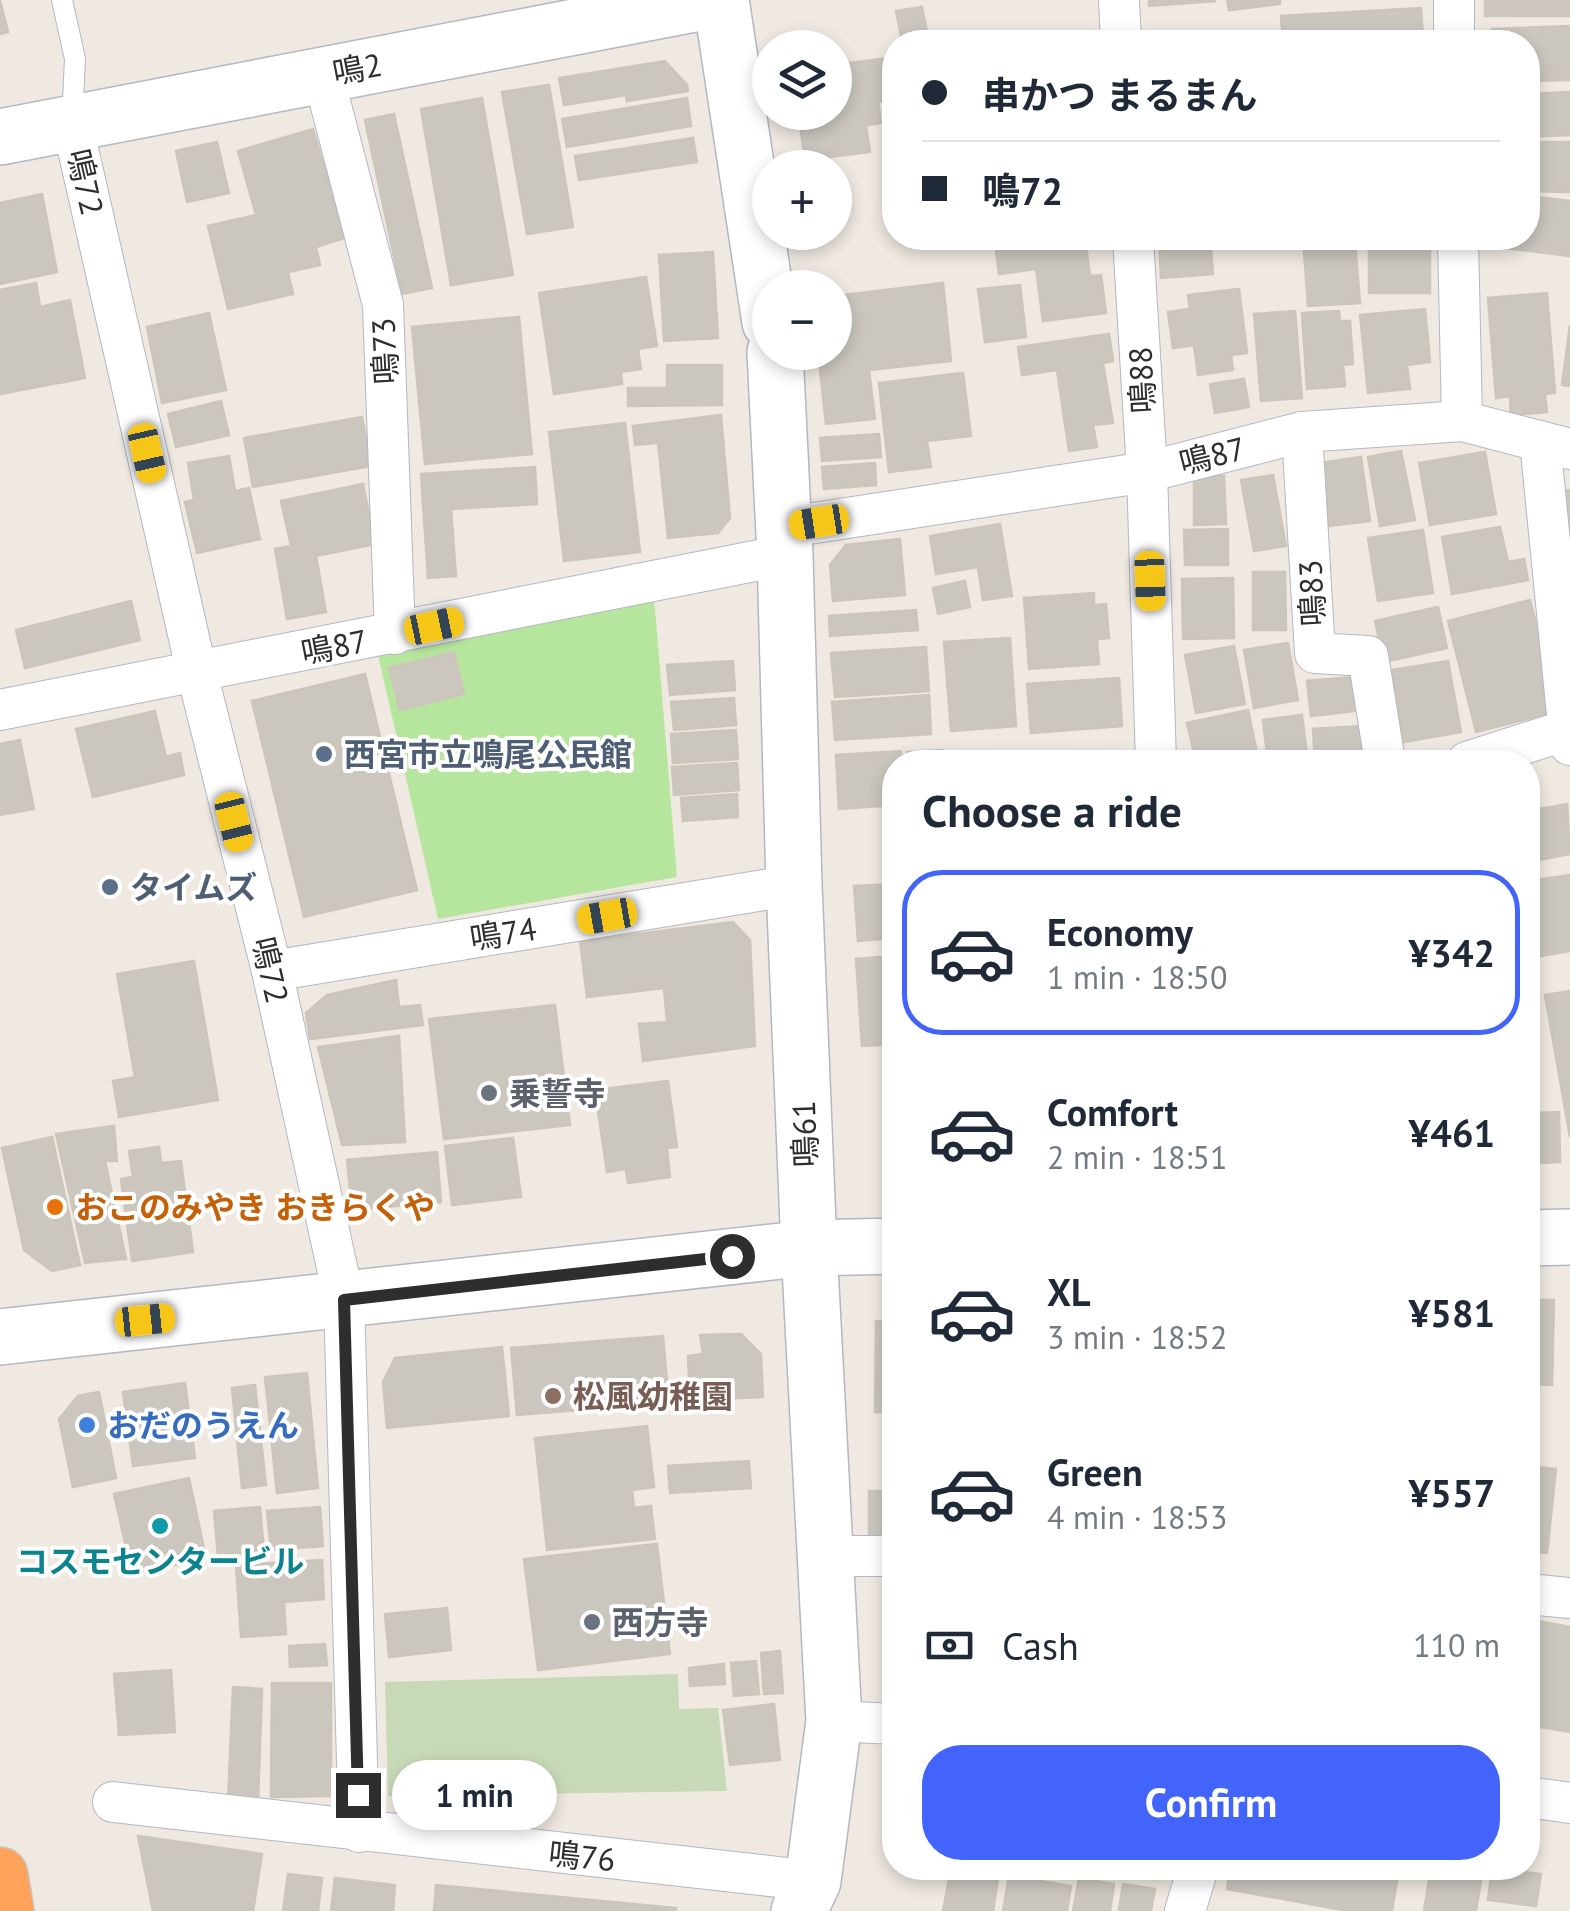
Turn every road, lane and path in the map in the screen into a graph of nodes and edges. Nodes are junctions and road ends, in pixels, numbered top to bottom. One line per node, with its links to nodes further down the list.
1 (62, 0): 8 (lane)
2 (718, 0): 7 (street, 鳴2); 12 (street)
3 (1118, 0): 5 (street)
4 (1454, 0): 6 (street)
5 (1120, 30)
6 (1454, 30)
7 (324, 75): 8 (street, 鳴2); 19 (street, 鳴73)
8 (72, 123): 9 (street, 鳴2); 20 (street, 鳴72)
9 (0, 137)
10 (1134, 250): 17 (street, 鳴88)
11 (1458, 250): 14 (street)
12 (762, 270)
13 (775, 370): 18 (street, 鳴61)
14 (1462, 422): 15 (street, 鳴87); 16 (street, 鳴87)
15 (1302, 432): 17 (street, 鳴87); 24 (street, 鳴83)
16 (1555, 445): 22 (street)
17 (1147, 472): 18 (street, 鳴87); 23 (street, 鳴88)
18 (784, 541): 19 (street, 鳴87); 26 (street, 鳴61)
19 (395, 634): 20 (street, 鳴87)
20 (197, 673): 21 (street, 鳴87); 27 (street, 鳴72)
21 (0, 710)
22 (1568, 738): 25 (street)
23 (1156, 750)
24 (1383, 750)
25 (1518, 750)
26 (794, 885): 27 (street, 鳴74); 31 (street, 鳴61)
27 (272, 972): 32 (street, 鳴72)
28 (1540, 1238): 29 (street)
29 (1570, 1238)
30 (882, 1246): 31 (street)
31 (809, 1248): 32 (street); 34 (street, 鳴61)
32 (344, 1300): 33 (street); 43 (street, 鳴72)
33 (0, 1337)
34 (827, 1556): 35 (street); 38 (street, 鳴61)
35 (882, 1556)
36 (1540, 1595): 37 (street)
37 (1570, 1598)
38 (834, 1721): 39 (street); 46 (street, 鳴61)
39 (882, 1723)
40 (1540, 1799): 42 (street)
41 (113, 1802): 43 (street, 鳴76)
42 (1570, 1804)
43 (359, 1832): 46 (street, 鳴76)
44 (0, 1875): 47 (highway)
45 (1194, 1880): 48 (street)
46 (806, 1896)
47 (6, 1911)
48 (1185, 1911)

